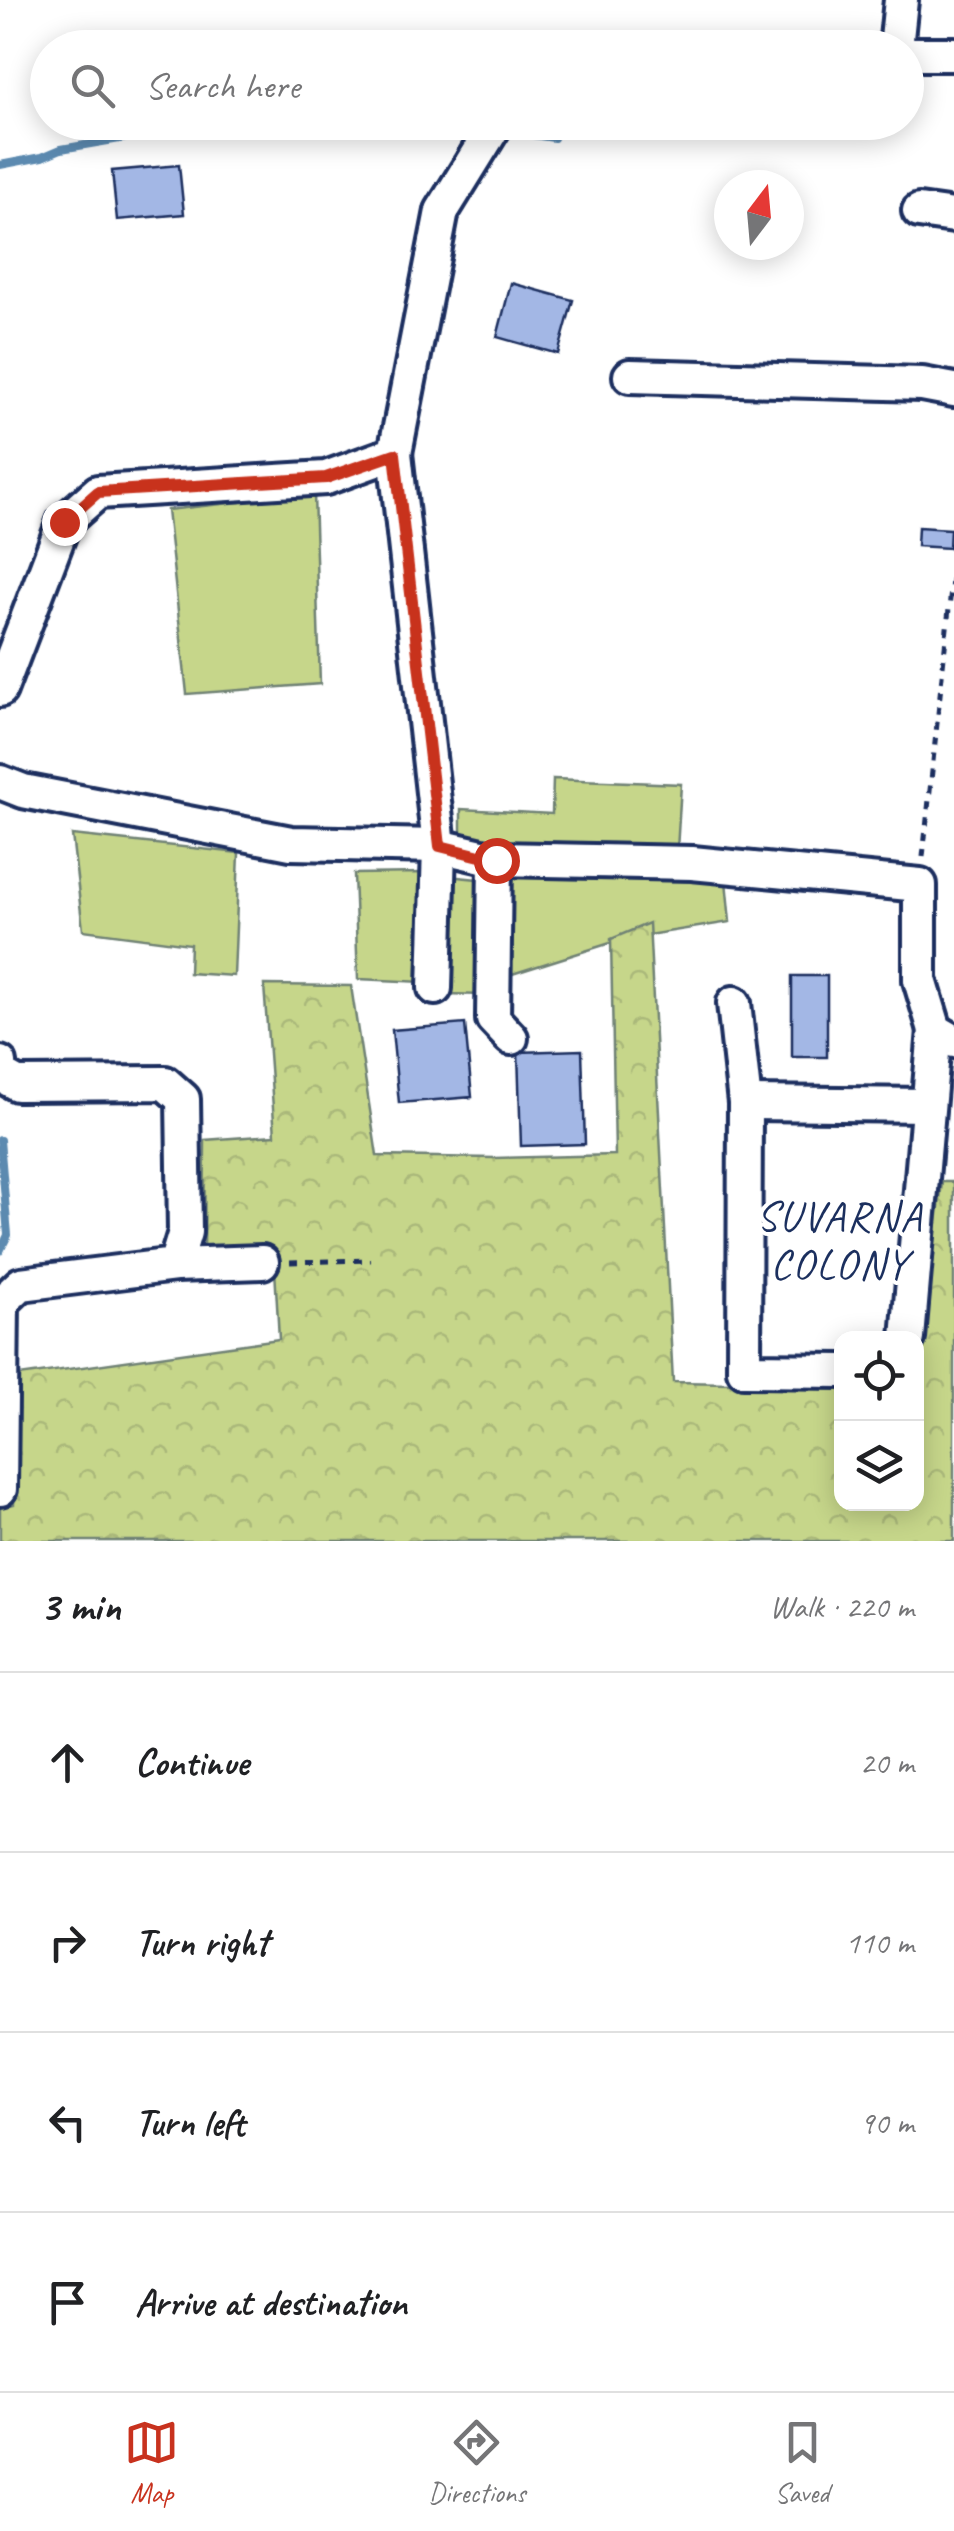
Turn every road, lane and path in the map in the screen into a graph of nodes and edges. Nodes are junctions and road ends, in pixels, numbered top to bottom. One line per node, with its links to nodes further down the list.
1 (901, 0): 2 (street)
2 (898, 30)
3 (924, 54): 4 (street)
4 (954, 54)
5 (486, 140): 10 (street)
6 (918, 212): 7 (street)
7 (954, 216)
8 (630, 376): 9 (street)
9 (954, 390)
10 (395, 454): 12 (street); 14 (street)
11 (954, 561): 16 (path)
12 (0, 690)
13 (0, 782): 14 (street)
14 (440, 846): 15 (street); 17 (street)
15 (496, 860): 16 (street); 20 (street)
16 (920, 885): 19 (street)
17 (436, 988)
18 (734, 1003): 22 (street)
19 (945, 1036): 23 (street)
20 (510, 1038)
21 (0, 1062): 26 (street)
22 (745, 1103): 23 (street); 29 (street)
23 (928, 1104): 28 (street)
24 (371, 1260): 25 (path)
25 (262, 1262): 26 (street)
26 (175, 1265): 27 (street)
27 (1, 1302): 30 (street)
28 (909, 1331)
29 (834, 1372)
30 (0, 1490)

